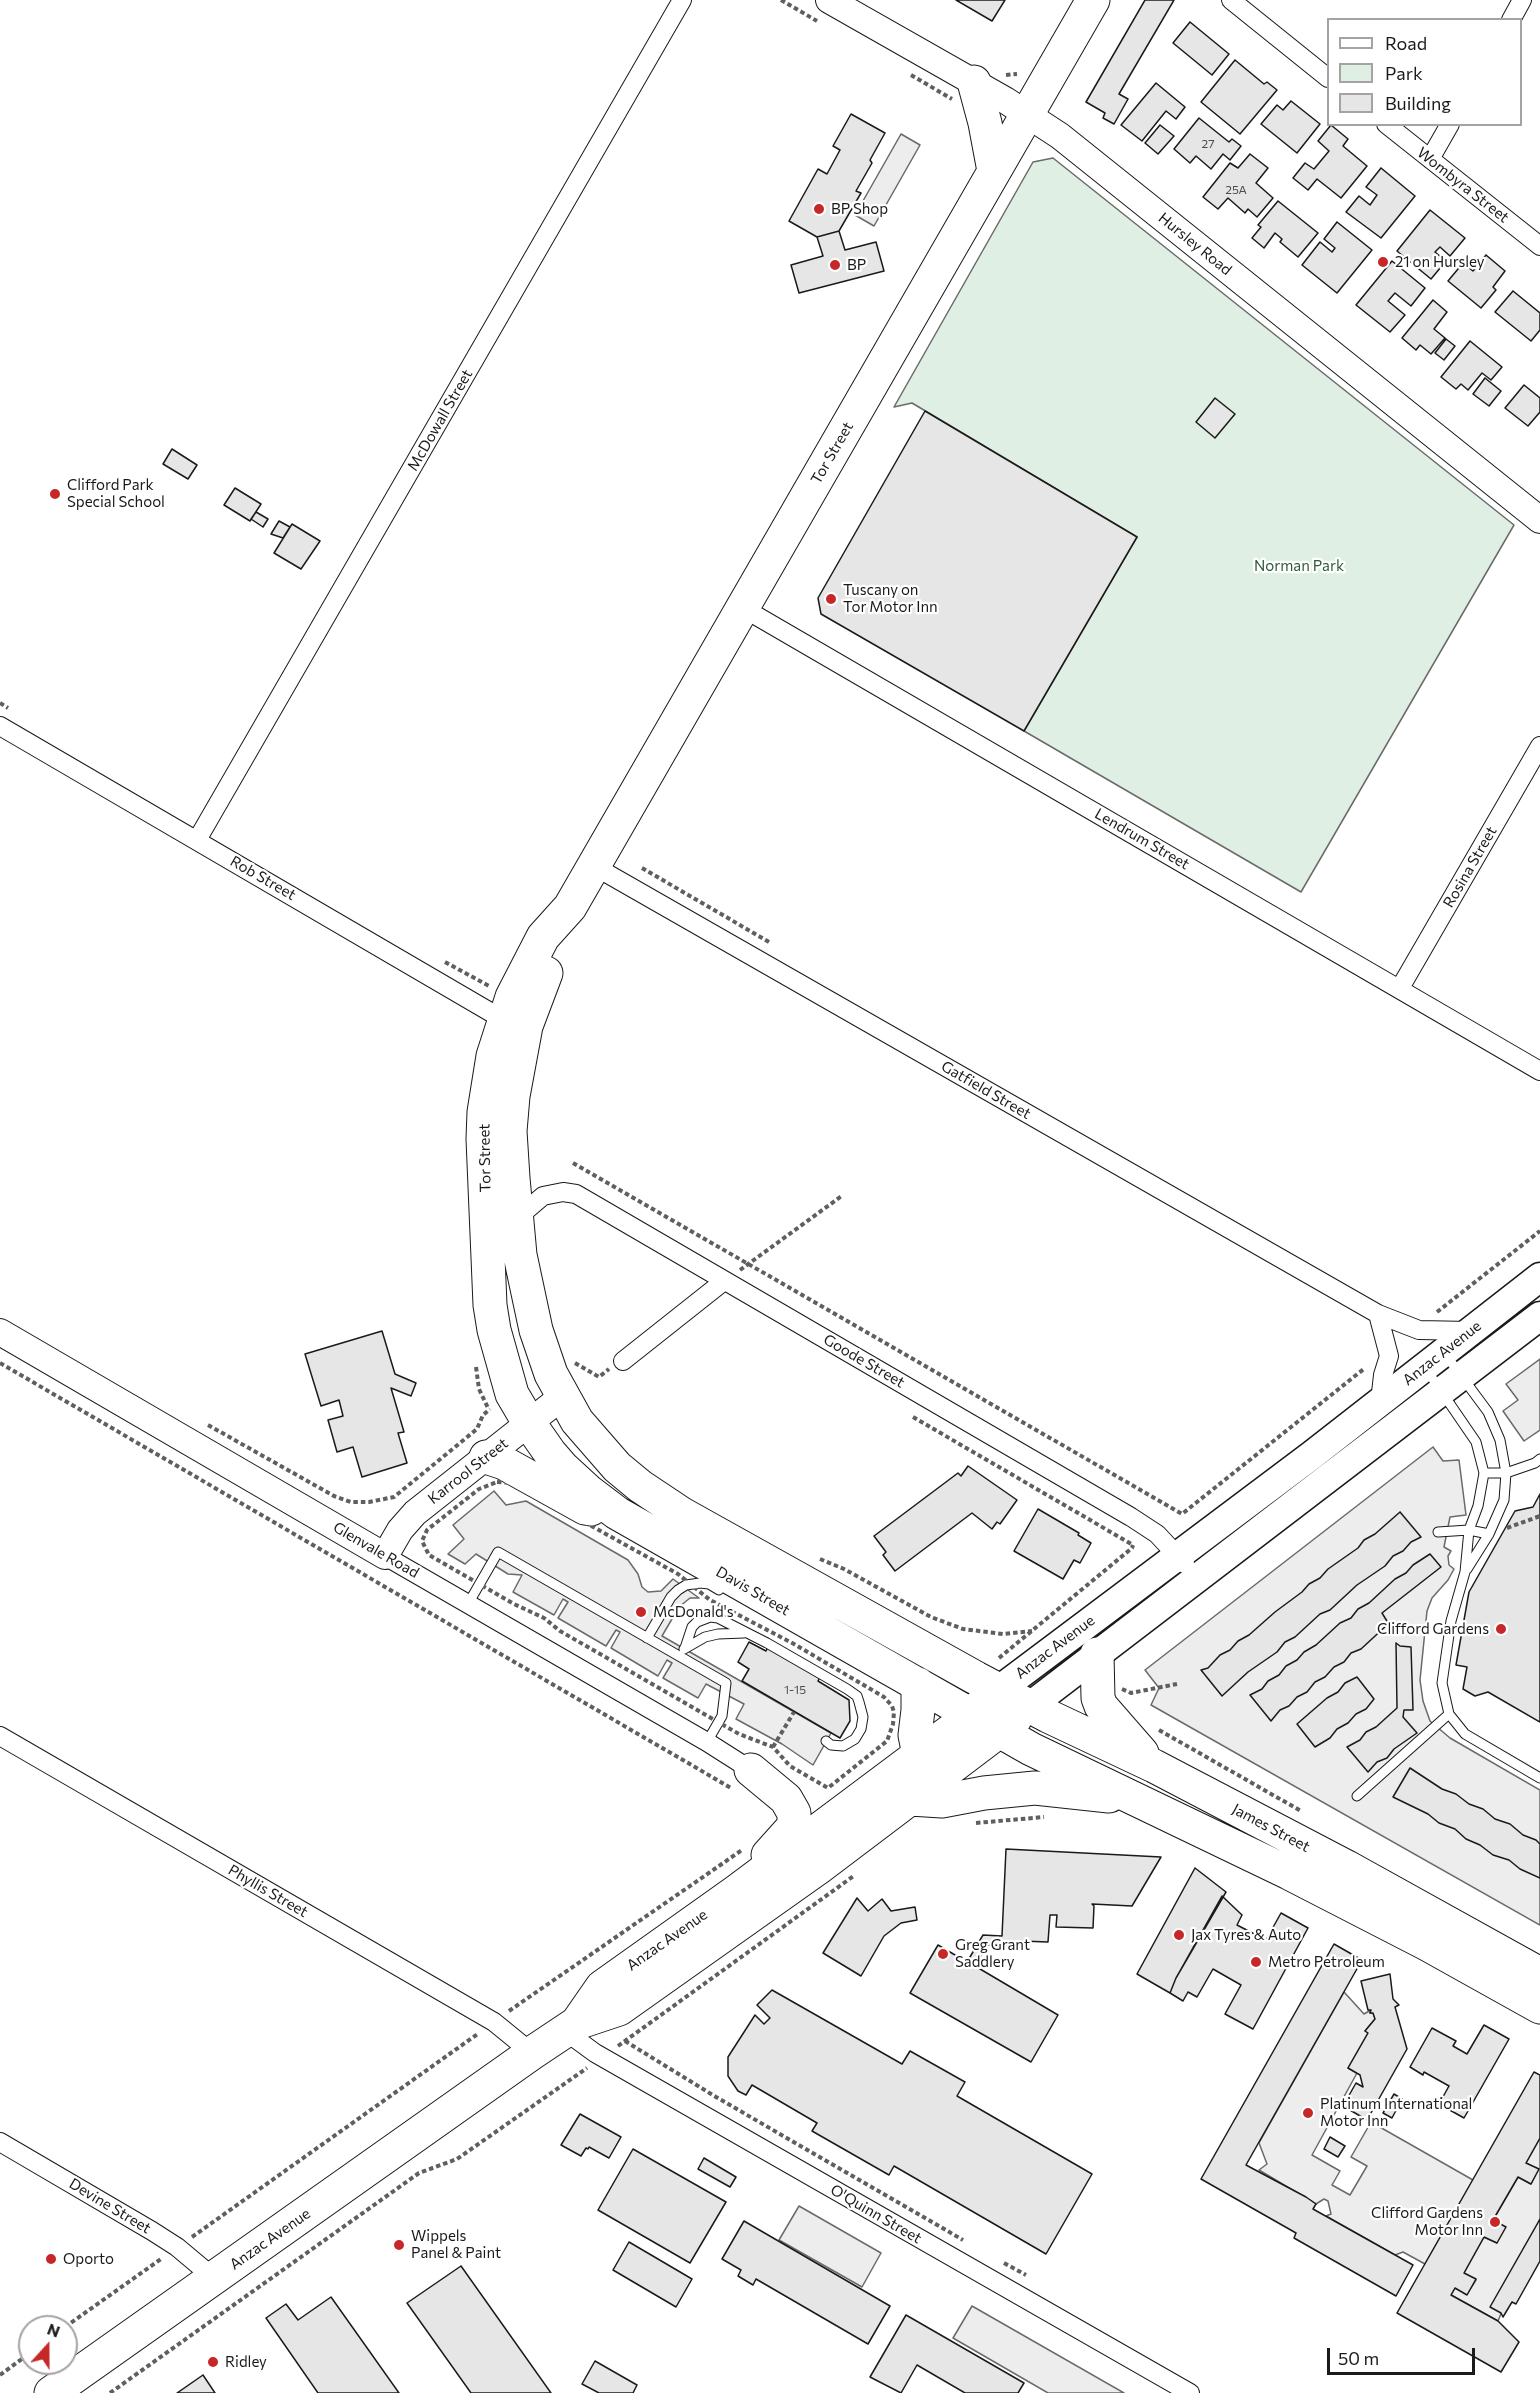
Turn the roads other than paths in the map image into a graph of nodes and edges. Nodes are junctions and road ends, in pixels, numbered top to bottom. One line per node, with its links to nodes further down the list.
1 (682, 0): 19 (street, McDowall Street)
2 (1093, 0): 9 (highway, Tor Street)
3 (1231, 0): 7 (street)
4 (1522, 0): 6 (street)
5 (825, 12): 8 (street, Hursley Road)
6 (1512, 18)
7 (1327, 76)
8 (964, 91): 9 (street, Hursley Road); 13 (highway)
9 (1028, 113): 13 (highway, Tor Street); 15 (street, Hursley Road)
10 (1389, 126): 12 (street, Wombyra Street)
11 (1449, 126): 12 (street)
12 (1430, 159): 14 (street, Wombyra Street)
13 (994, 171): 16 (highway, Tor Street)
14 (1540, 246)
15 (1540, 520)
16 (743, 608): 20 (highway, Tor Street); 21 (street, Lendrum Street)
17 (0, 726): 19 (street, Rob Street)
18 (1540, 746): 21 (street, Rosina Street)
19 (197, 840): 22 (street, Rob Street)
20 (594, 866): 22 (highway, Tor Street); 27 (street, Gatfield Street)
21 (1400, 988): 23 (street, Lendrum Street)
22 (507, 1014): 24 (highway, Tor Street); 36 (highway, Tor Street)
23 (1540, 1071)
24 (516, 1218): 26 (street, Goode Street); 34 (highway, Tor Street)
25 (1540, 1277): 29 (main road, Anzac Avenue)
26 (724, 1281): 32 (street); 46 (street, Goode Street)
27 (1378, 1314): 29 (street, Gatfield Street); 35 (street)
28 (1540, 1316): 33 (main road, Anzac Avenue)
29 (1470, 1331): 31 (main road, Anzac Avenue)
30 (0, 1332): 45 (street, Glenvale Road)
31 (1434, 1360): 33 (lane); 33 (lane); 35 (main road, Anzac Avenue)
32 (622, 1361)
33 (1452, 1384): 39 (lane); 40 (lane); 48 (main road, Anzac Avenue)
34 (562, 1396): 36 (street, Karrool Street); 55 (highway)
35 (1380, 1402): 46 (main road, Anzac Avenue)
36 (529, 1423): 37 (street, Karrool Street); 41 (highway, Davis Street)
37 (486, 1457): 41 (highway); 45 (street, Karrool Street)
38 (1540, 1459): 40 (lane)
39 (1484, 1473): 40 (lane); 42 (lane)
40 (1506, 1473): 44 (lane)
41 (617, 1513): 49 (highway, Davis Street)
42 (1469, 1530): 43 (lane); 44 (lane); 47 (lane)
43 (1438, 1532)
44 (1489, 1534): 47 (lane)
45 (385, 1556): 50 (street, Glenvale Road)
46 (1178, 1556): 48 (street, Goode Street); 55 (main road, Anzac Avenue)
47 (1465, 1572): 59 (lane)
48 (1197, 1579): 54 (main road, Anzac Avenue)
49 (746, 1597): 52 (lane); 56 (highway, Davis Street)
50 (468, 1604): 52 (lane); 63 (street, Glenvale Road)
51 (747, 1634): 53 (lane); 53 (lane); 62 (lane)
52 (647, 1638): 53 (lane)
53 (682, 1653): 63 (lane)
54 (1097, 1654): 57 (main road, Anzac Avenue); 65 (highway)
55 (996, 1676): 57 (highway, James Street); 58 (highway, Anzac Avenue)
56 (918, 1684): 58 (highway, Davis Street); 64 (highway)
57 (1030, 1706): 60 (highway, Anzac Avenue); 65 (highway, James Street)
58 (972, 1714): 60 (highway, Davis Street); 64 (highway, Anzac Avenue)
59 (1449, 1714): 67 (lane); 68 (lane)
60 (1000, 1731): 69 (highway, James Street); 70 (highway, Anzac Avenue)
61 (0, 1736): 75 (street, Phyllis Street)
62 (826, 1741)
63 (707, 1742): 66 (street, Glenvale Road)
64 (919, 1755): 71 (highway, Anzac Avenue)
65 (1154, 1766): 72 (highway, James Street)
66 (752, 1770): 71 (highway)
67 (1540, 1778)
68 (1357, 1796)
69 (1132, 1798): 70 (highway); 73 (highway, James Street)
70 (910, 1799): 74 (highway, Anzac Avenue)
71 (737, 1891): 74 (highway, Anzac Avenue)
72 (1540, 1974)
73 (1540, 2007)
74 (571, 2027): 75 (highway, Anzac Avenue); 79 (street, O'Quinn Street)
75 (532, 2053): 77 (highway, Anzac Avenue)
76 (0, 2142): 77 (street, Devine Street)
77 (214, 2278): 78 (highway, Anzac Avenue)
78 (51, 2393)
79 (1190, 2393)

